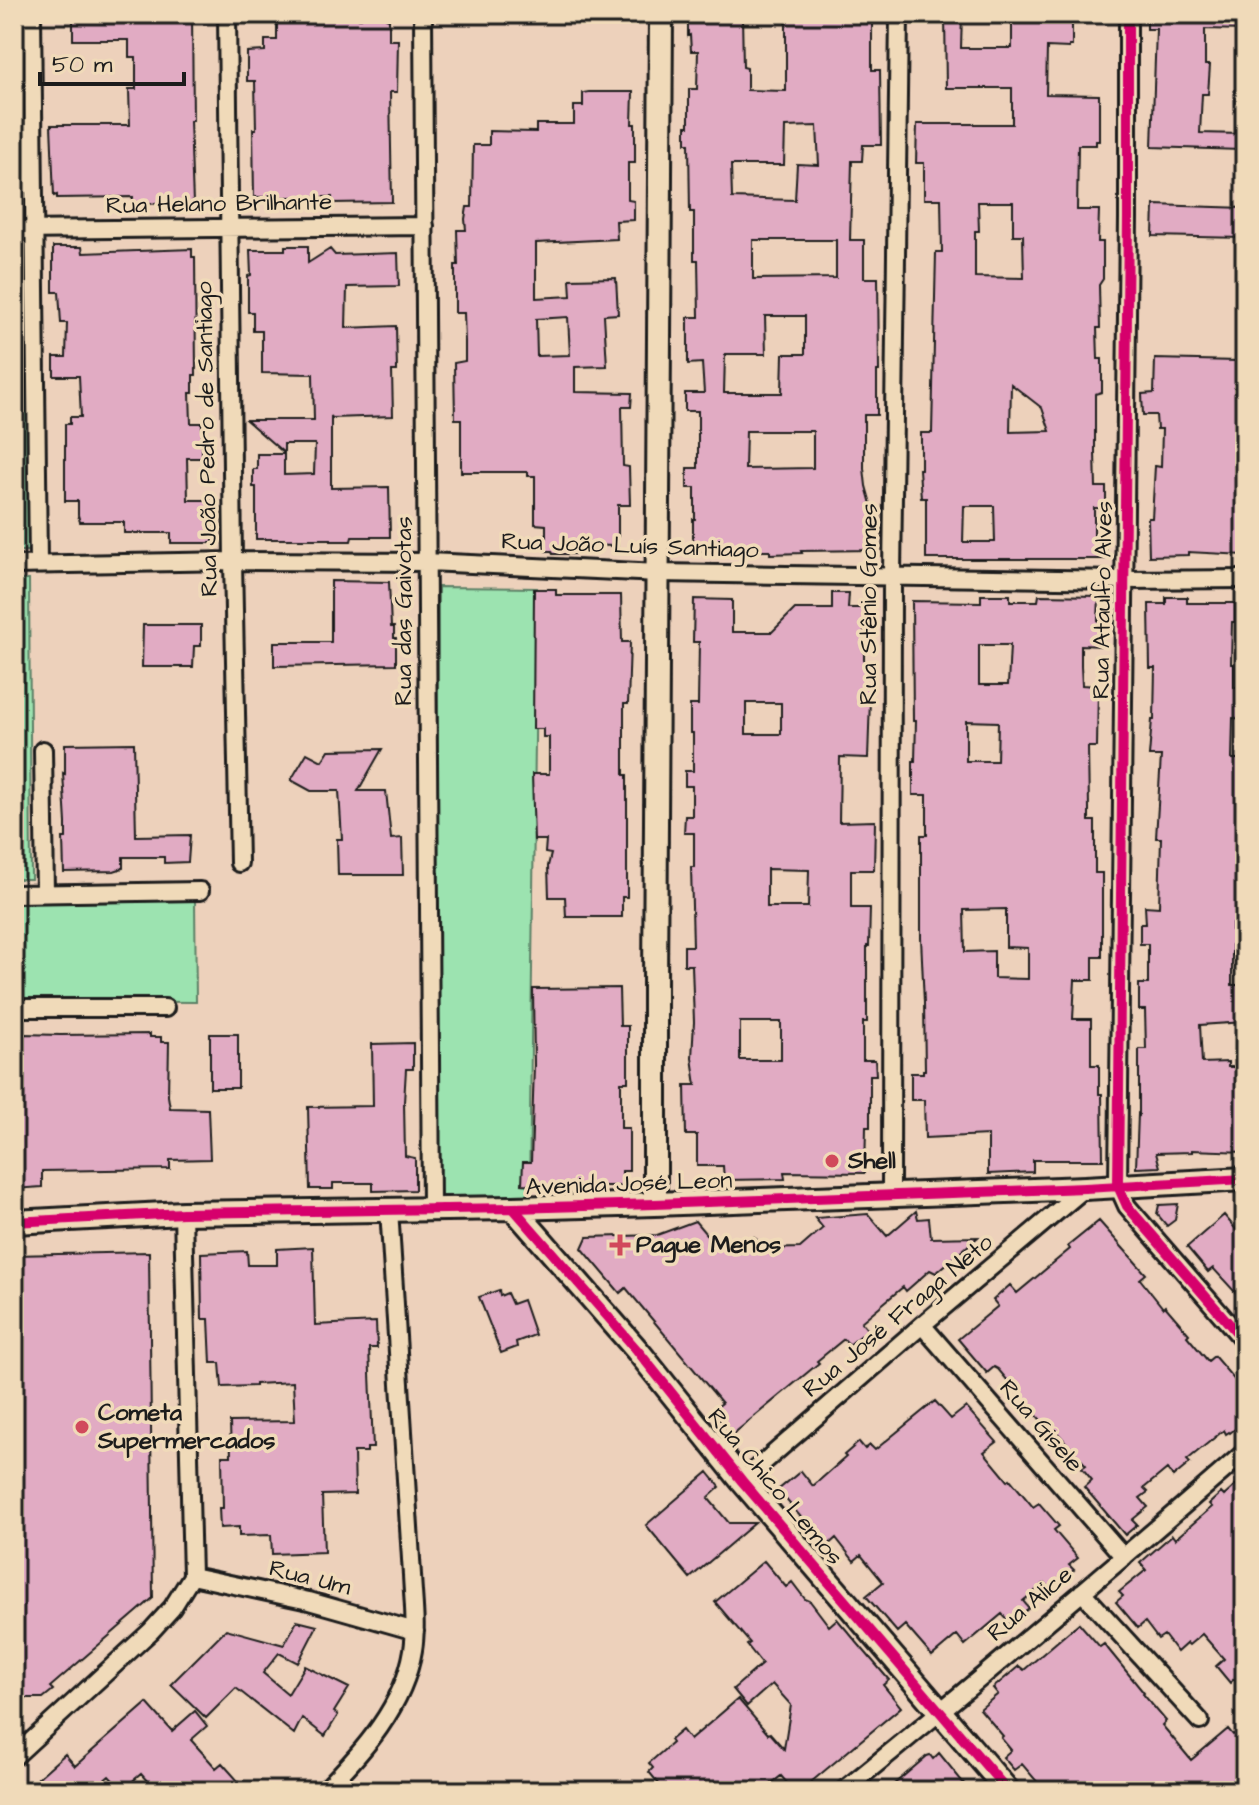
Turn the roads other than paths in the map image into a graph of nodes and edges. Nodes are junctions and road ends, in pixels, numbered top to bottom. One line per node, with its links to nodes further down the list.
1 (32, 14): 10 (street)
2 (227, 14): 8 (street, Rua João Pedro de Santiago)
3 (423, 14): 7 (street, Rua das Gaivotas)
4 (661, 14): 15 (street)
5 (899, 14): 16 (street, Rua Stênio Gomes)
6 (1128, 14): 18 (street, Rua Ataulfo Alves)
7 (425, 226): 8 (street, Rua Helano Brilhante); 12 (street, Rua das Gaivotas)
8 (229, 228): 10 (street, Rua Helano Brilhante); 11 (street, Rua João Pedro de Santiago)
9 (14, 230): 10 (street, Rua Helano Brilhante)
10 (34, 230): 13 (street)
11 (233, 561): 12 (street, Rua João Luís Santiago); 13 (street, Rua João Luís Santiago); 20 (street, Rua João Pedro de Santiago)
12 (428, 562): 15 (street, Rua João Luís Santiago); 31 (street, Rua das Gaivotas)
13 (38, 564): 14 (street, Rua João Luís Santiago)
14 (14, 565)
15 (659, 573): 16 (street, Rua João Luís Santiago); 30 (street)
16 (892, 576): 18 (street, Rua João Luís Santiago); 29 (street, Rua Stênio Gomes)
17 (1245, 579): 18 (street, Rua João Luís Santiago)
18 (1123, 580): 27 (street, Rua Ataulfo Alves)
19 (43, 750): 22 (street)
20 (239, 863)
21 (200, 891): 22 (street)
22 (45, 893): 23 (street)
23 (14, 894)
24 (14, 1008): 25 (street)
25 (165, 1008)
26 (1245, 1179): 27 (street, Avenida José Leon)
27 (1118, 1186): 28 (street, Avenida José Leon); 37 (street)
28 (1085, 1188): 29 (street, Avenida José Leon); 36 (street, Rua José Fraga Neto)
29 (891, 1195): 30 (street, Avenida José Leon)
30 (655, 1204): 32 (street, Avenida José Leon)
31 (431, 1208): 32 (street, Avenida José Leon); 33 (street, Avenida José Leon)
32 (513, 1208): 39 (street, Rua Chico Lemos)
33 (389, 1209): 34 (street, Avenida José Leon); 43 (street)
34 (183, 1213): 35 (street, Avenida José Leon); 41 (street)
35 (14, 1222)
36 (922, 1325): 39 (street, Rua José Fraga Neto); 40 (street, Rua Gisele)
37 (1245, 1342)
38 (1245, 1452): 40 (street, Rua Alice)
39 (742, 1481): 44 (street, Rua Chico Lemos)
40 (1124, 1557): 42 (street, Rua Alice)
41 (192, 1576): 43 (street, Rua Um); 46 (street)
42 (1082, 1592): 44 (street, Rua Alice); 45 (street)
43 (415, 1631): 47 (street)
44 (941, 1712): 48 (street, Rua Alice); 49 (street, Rua Chico Lemos)
45 (1200, 1721)
46 (14, 1757)
47 (324, 1791)
48 (843, 1791)
49 (1008, 1791)

